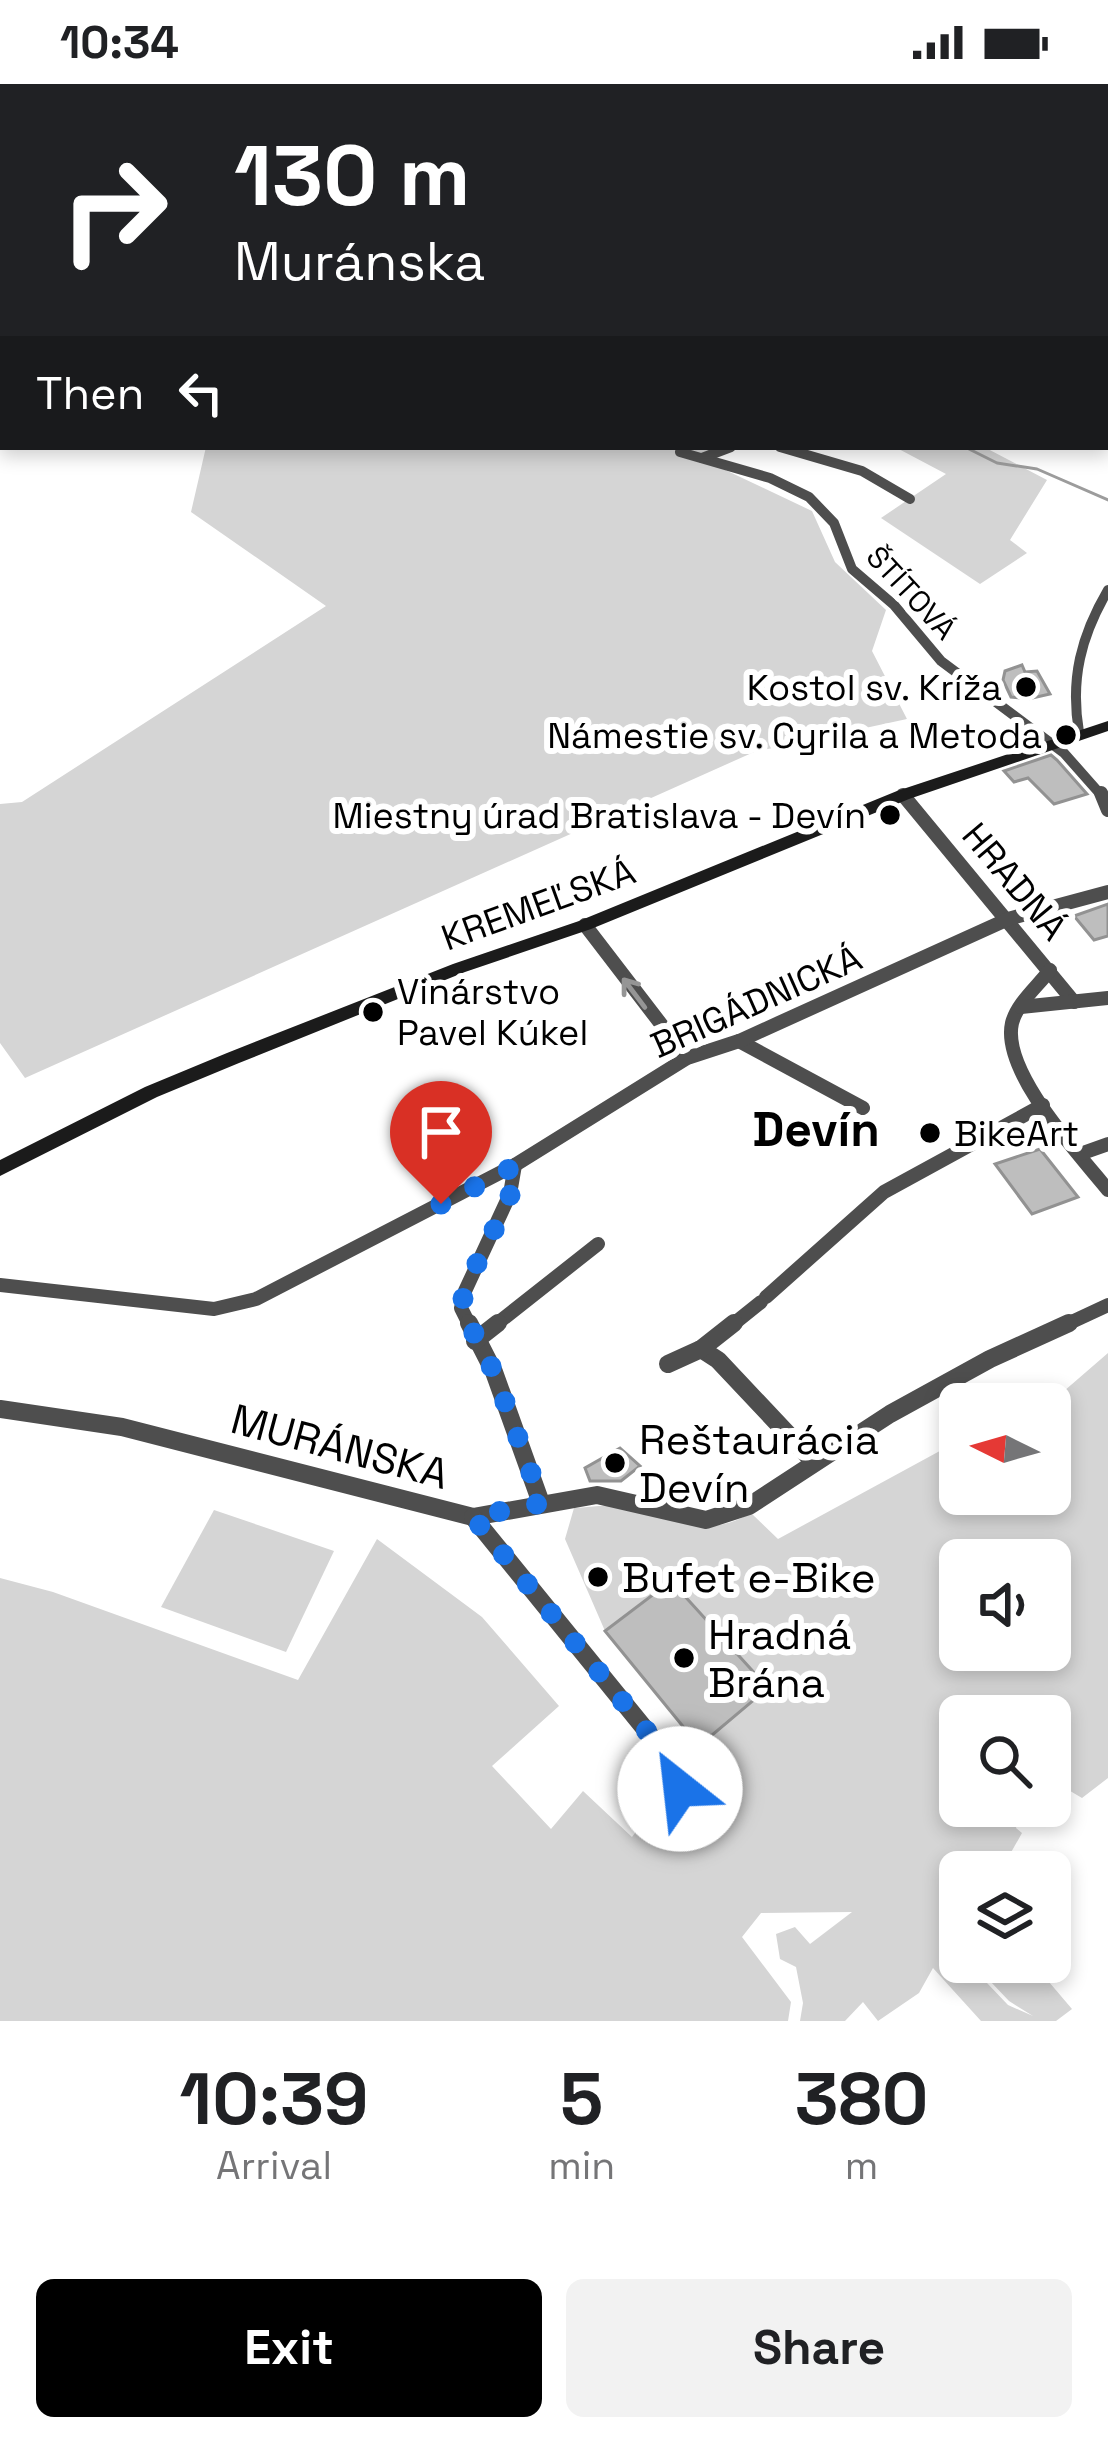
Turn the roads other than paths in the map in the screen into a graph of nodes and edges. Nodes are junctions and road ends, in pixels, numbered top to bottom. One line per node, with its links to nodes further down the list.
1 (723, 450): 4 (street)
2 (790, 450): 5 (street)
3 (680, 452): 4 (street, ŠTÍTOVÁ)
4 (702, 458): 9 (street, ŠTÍTOVÁ)
5 (910, 499)
6 (1108, 590): 8 (street)
7 (1108, 726): 8 (street, KREMEĽSKÁ)
8 (1079, 732): 9 (street, KREMEĽSKÁ)
9 (1052, 743): 10 (street, KREMEĽSKÁ); 11 (street, ŠTÍTOVÁ)
10 (903, 795): 13 (street, HRADNÁ); 14 (street, KREMEĽSKÁ)
11 (1108, 810)
12 (1108, 892): 13 (street, BRIGÁDNICKÁ)
13 (1008, 919): 15 (street, HRADNÁ); 19 (street, BRIGÁDNICKÁ)
14 (585, 925): 20 (street, one-way to 14); 26 (street, KREMEĽSKÁ)
15 (1050, 970): 17 (street); 18 (street, HRADNÁ)
16 (1108, 998): 17 (street)
17 (1074, 1002): 18 (street)
18 (1021, 1007): 21 (street)
19 (739, 1040): 20 (street, BRIGÁDNICKÁ); 22 (street)
20 (687, 1058): 25 (street, BRIGÁDNICKÁ)
21 (1043, 1105): 24 (street); 32 (street)
22 (863, 1108)
23 (1108, 1144): 24 (street)
24 (1080, 1154): 27 (street)
25 (515, 1166): 29 (street, BRIGÁDNICKÁ); 31 (street)
26 (0, 1169)
27 (1108, 1190)
28 (598, 1244): 31 (street)
29 (0, 1286)
30 (1108, 1305): 35 (street, MURÁNSKA)
31 (475, 1341): 36 (street)
32 (701, 1349): 33 (street); 35 (street)
33 (668, 1364)
34 (0, 1409): 37 (street, MURÁNSKA)
35 (814, 1462): 36 (street, MURÁNSKA)
36 (542, 1503): 37 (street, MURÁNSKA)
37 (473, 1517): 38 (street)
38 (688, 1813)

